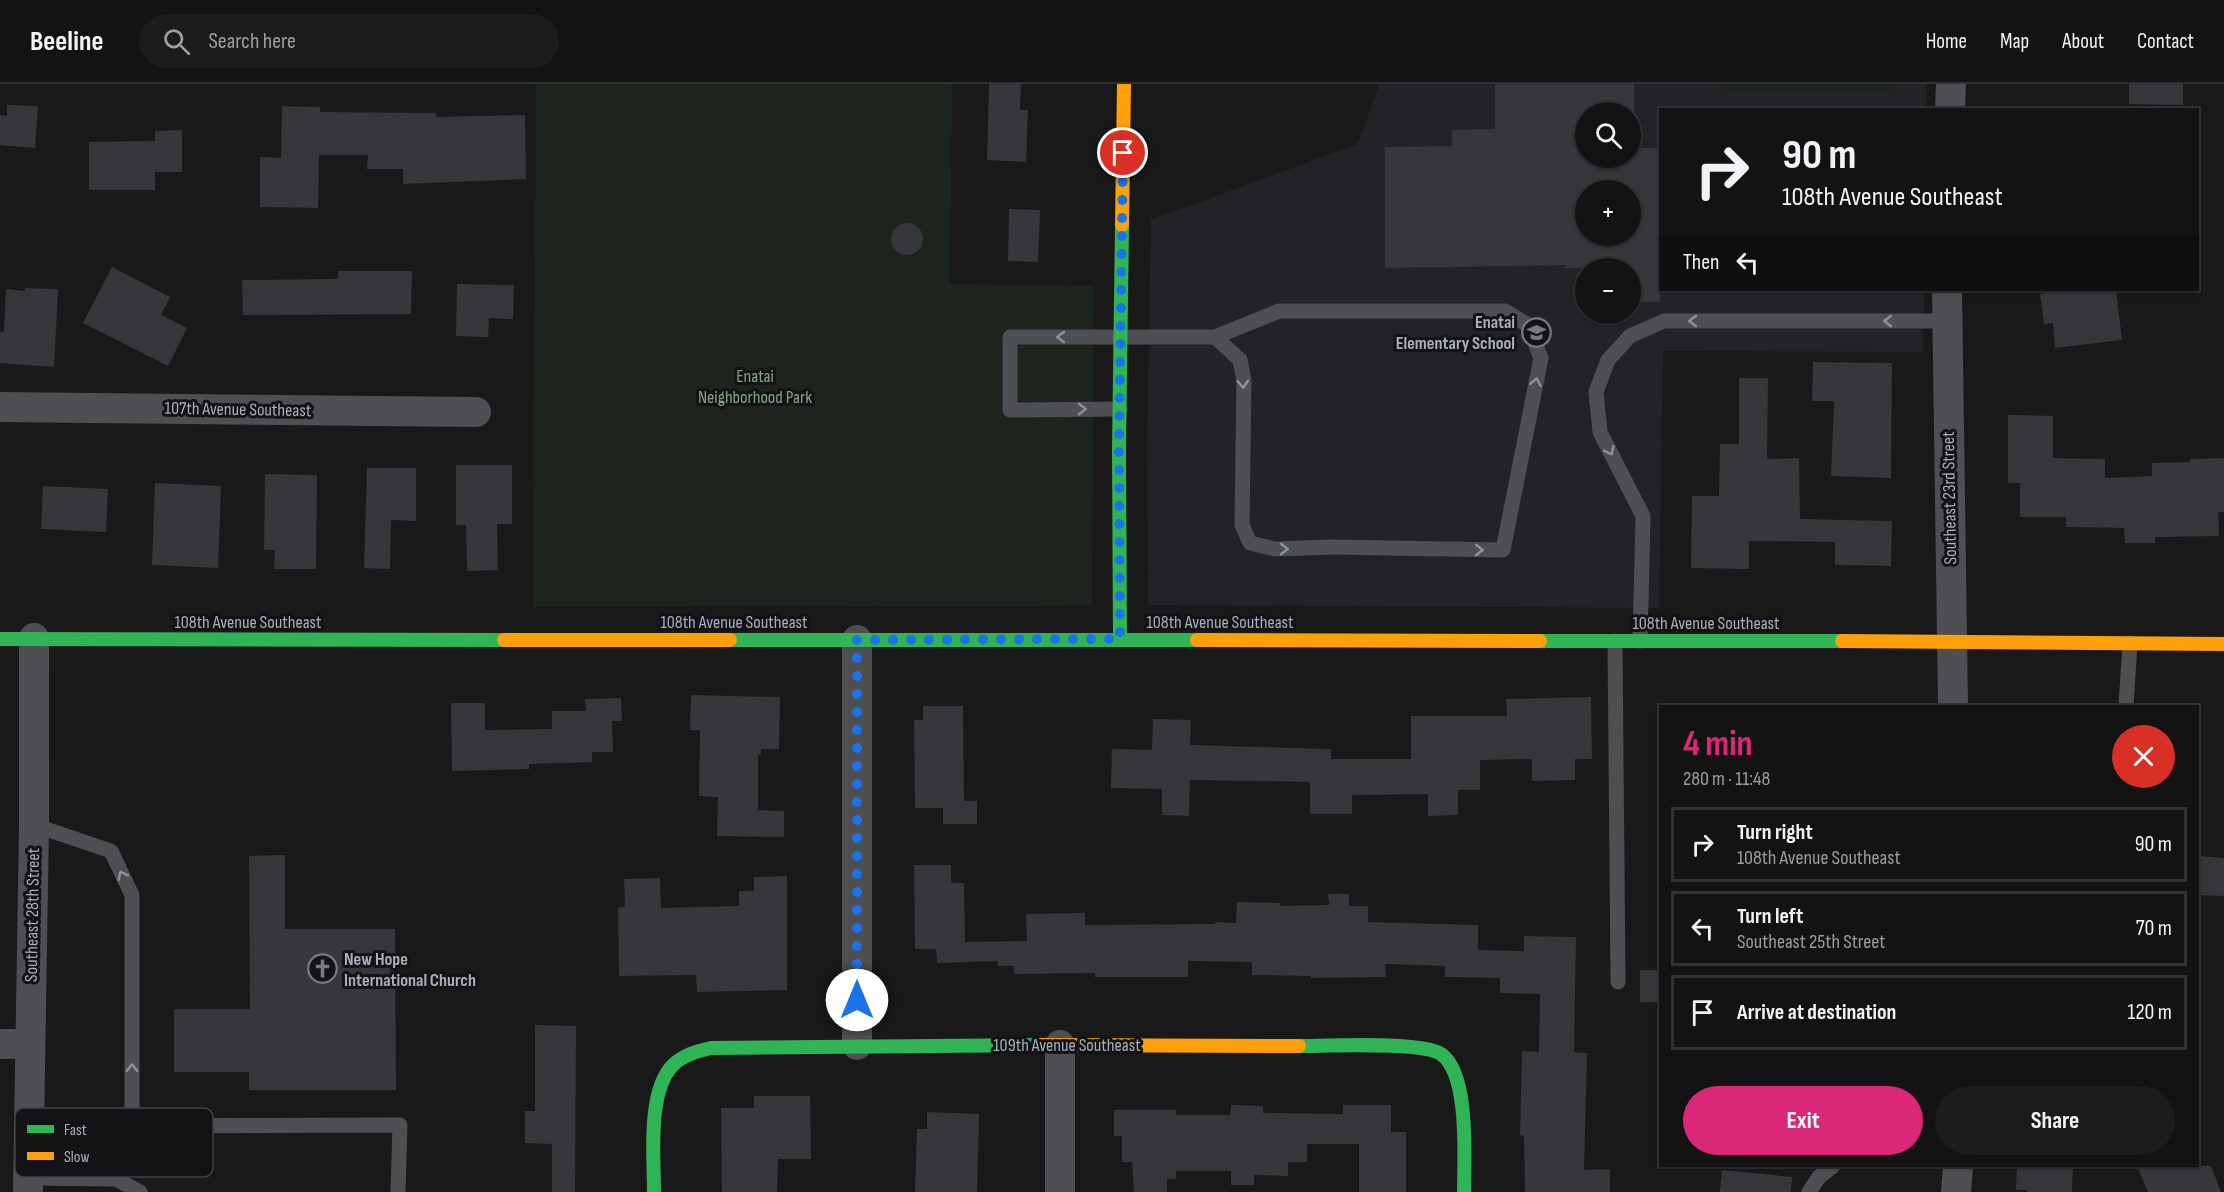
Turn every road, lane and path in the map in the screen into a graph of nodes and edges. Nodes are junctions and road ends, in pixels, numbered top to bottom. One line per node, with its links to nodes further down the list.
1 (1124, 84): 6 (street)
2 (1951, 84): 3 (street)
3 (1950, 108)
4 (1947, 291): 5 (street, Southeast 23rd Street)
5 (1947, 321): 15 (street, Southeast 23rd Street); 17 (lane, one-way to 17)
6 (1120, 337): 7 (lane); 9 (street); 9 (lane, one-way to 9)
7 (1215, 337): 7 (lane, one-way to 7)
8 (0, 406): 10 (street, 107th Avenue Southeast)
9 (1120, 409): 13 (street)
10 (476, 412)
11 (34, 638): 12 (street, 108th Avenue Southeast); 14 (street, 108th Avenue Southeast); 22 (street, Southeast 28th Street)
12 (0, 639)
13 (1120, 639): 14 (street, 108th Avenue Southeast); 16 (street, 108th Avenue Southeast)
14 (857, 640): 26 (street)
15 (1952, 640): 17 (street, 108th Avenue Southeast); 18 (street, 108th Avenue Southeast); 20 (street, Southeast 23rd Street)
16 (1615, 641): 17 (street, 108th Avenue Southeast); 23 (lane)
17 (1640, 641)
18 (2130, 643): 19 (street, 108th Avenue Southeast); 21 (lane)
19 (2224, 644)
20 (1953, 705)
21 (2126, 705)
22 (34, 825): 25 (street, Southeast 28th Street); 29 (lane, one-way to 22)
23 (1618, 982)
24 (0, 1044): 25 (street)
25 (30, 1044): 28 (street, Southeast 28th Street)
26 (857, 1045): 27 (street, 109th Avenue Southeast); 37 (street, 109th Avenue Southeast)
27 (1060, 1045): 38 (street); 39 (street, 109th Avenue Southeast)
28 (29, 1108)
29 (132, 1108)
30 (213, 1126): 36 (lane)
31 (1832, 1167): 40 (lane)
32 (1958, 1167): 41 (street)
33 (116, 1179): 34 (lane); 35 (lane)
34 (28, 1185)
35 (140, 1192)
36 (398, 1192)
37 (654, 1192)
38 (1060, 1192)
39 (1464, 1192)
40 (1809, 1192)
41 (1956, 1192)

